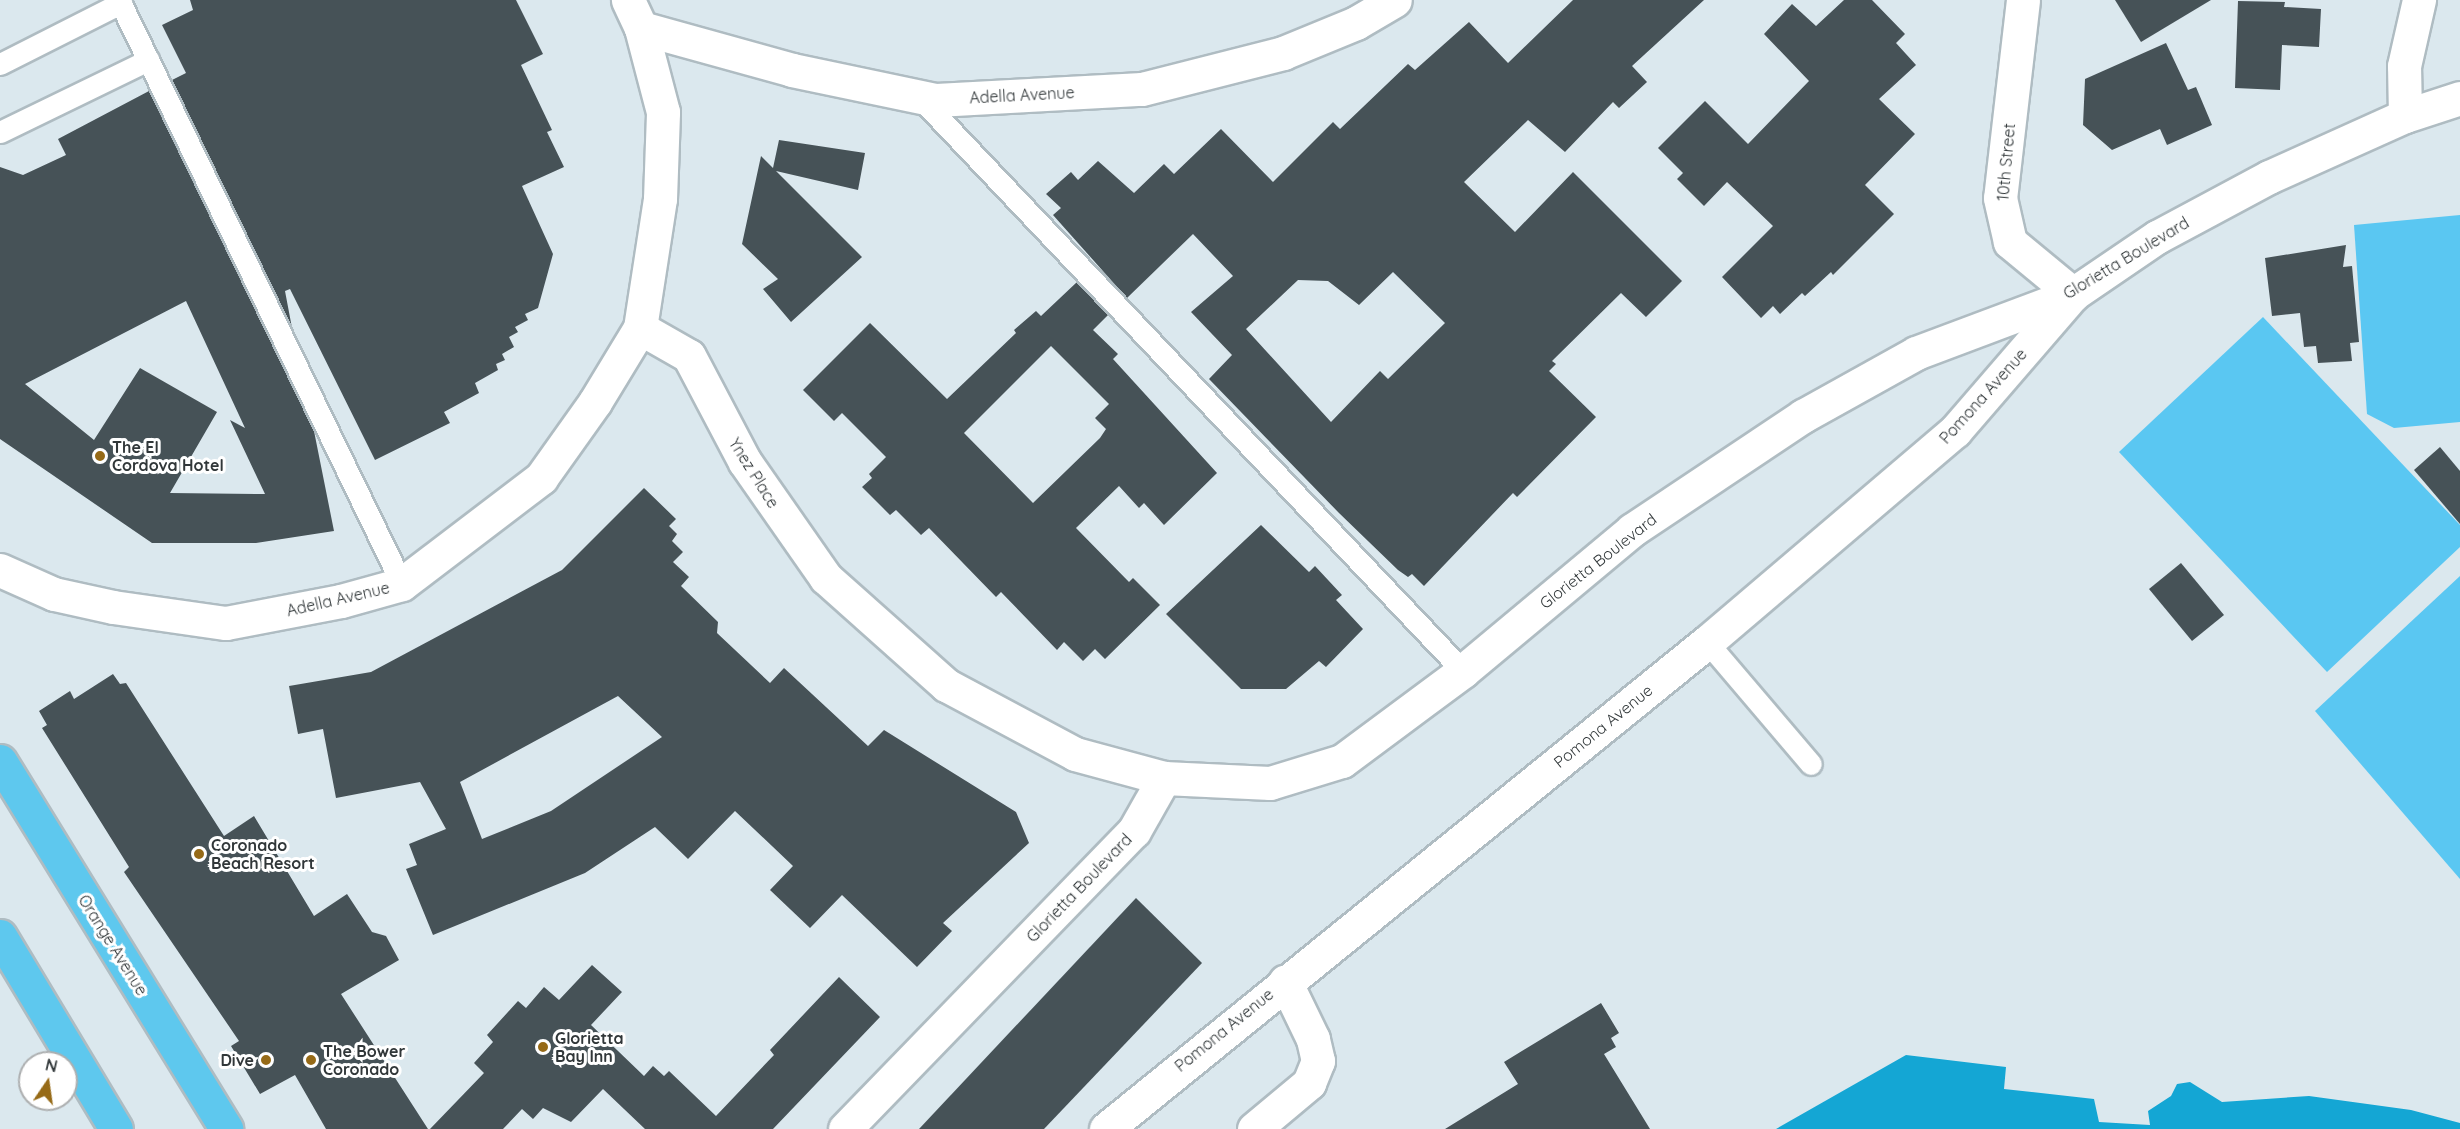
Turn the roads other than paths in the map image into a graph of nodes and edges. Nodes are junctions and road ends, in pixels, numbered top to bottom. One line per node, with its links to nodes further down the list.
1 (1395, 0): 8 (street, Adella Avenue)
2 (2023, 0): 12 (street, 10th Street)
3 (2419, 0): 10 (street)
4 (120, 2): 6 (lane); 7 (lane)
5 (635, 14): 8 (street, Adella Avenue); 13 (street)
6 (148, 60): 11 (lane); 15 (lane)
7 (0, 64)
8 (920, 98): 17 (lane)
9 (2460, 98): 10 (street, Glorietta Boulevard)
10 (2405, 116): 12 (street, Glorietta Boulevard)
11 (0, 132)
12 (2073, 294): 16 (street, Pomona Avenue); 17 (street, Glorietta Boulevard)
13 (640, 328): 15 (street, Adella Avenue); 20 (street, Ynez Place)
14 (0, 570): 15 (street, Adella Avenue)
15 (402, 584)
16 (1707, 642): 19 (lane); 22 (street, Pomona Avenue)
17 (1463, 671): 20 (street, Glorietta Boulevard)
18 (0, 761): 24 (highway, Orange Avenue)
19 (1811, 764)
20 (1164, 778): 25 (street, Glorietta Boulevard)
21 (0, 936): 23 (highway)
22 (1285, 981): 26 (street, Pomona Avenue); 27 (street)
23 (116, 1129)
24 (226, 1129)
25 (845, 1129)
26 (1106, 1129)
27 (1254, 1129)

